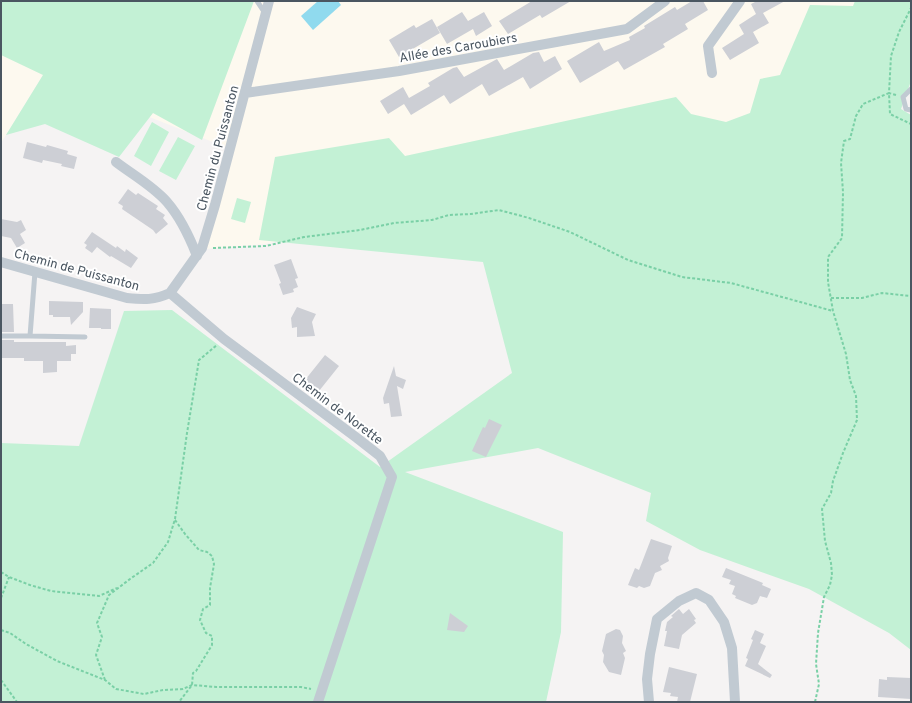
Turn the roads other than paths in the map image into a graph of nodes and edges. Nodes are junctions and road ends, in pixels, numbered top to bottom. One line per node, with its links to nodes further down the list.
1 (257, 1): 5 (lane)
2 (269, 1): 5 (street, Chemin du Puissanton)
3 (665, 1): 8 (street, Allée des Caroubiers)
4 (740, 1): 6 (street)
5 (266, 15): 8 (street, Chemin du Puissanton)
6 (712, 73)
7 (911, 89): 9 (lane)
8 (245, 93): 11 (street, Chemin du Puissanton)
9 (911, 110)
10 (116, 162): 11 (street)
11 (200, 252): 14 (street, Chemin du Puissanton)
12 (1, 262): 13 (street, Chemin de Puissanton)
13 (35, 272): 14 (street, Chemin de Puissanton); 16 (lane)
14 (170, 293): 18 (street, Chemin de Norette)
15 (1, 336): 16 (lane)
16 (30, 336): 17 (lane)
17 (85, 337)
18 (318, 702)
19 (650, 702): 20 (street)
20 (735, 702)

